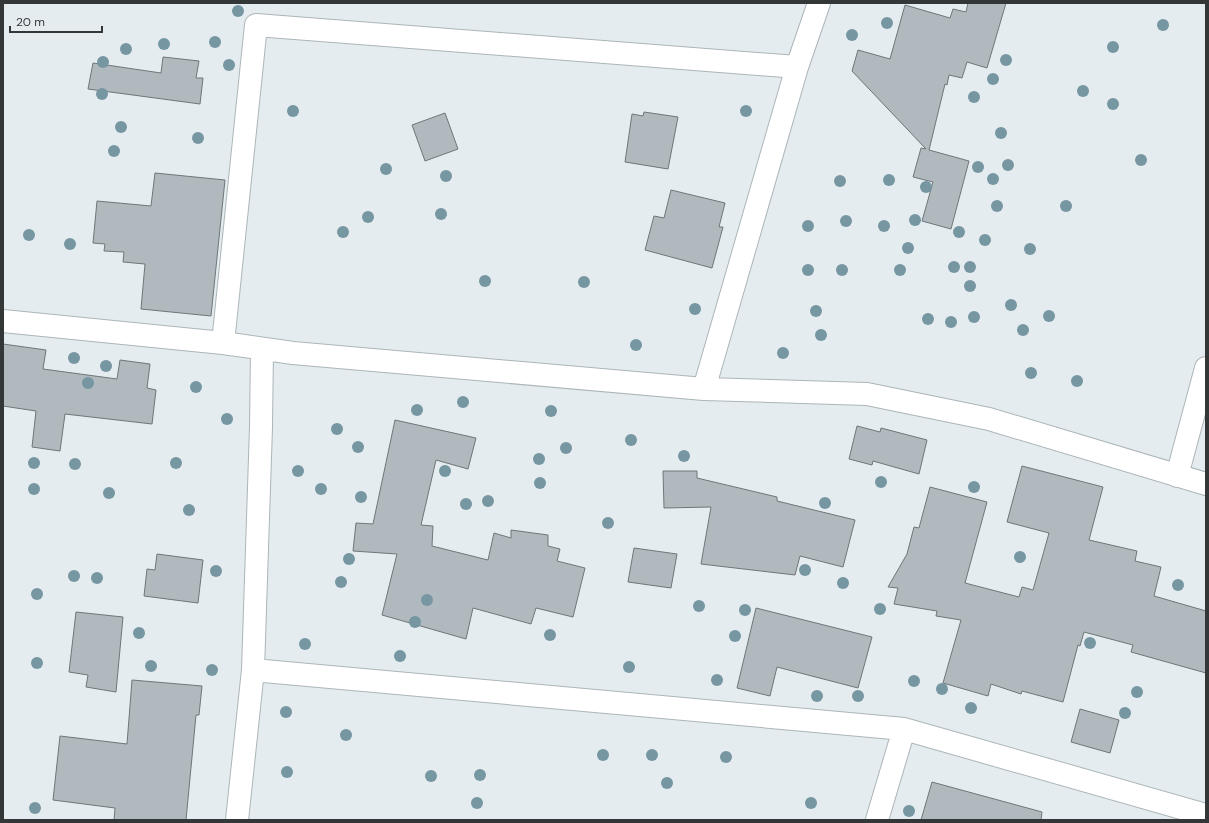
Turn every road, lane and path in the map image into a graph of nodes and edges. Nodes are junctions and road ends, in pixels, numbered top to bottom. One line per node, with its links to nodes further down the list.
1 (819, 3): 2 (street)
2 (797, 67): 4 (street); 7 (street)
3 (3, 321): 4 (street)
4 (223, 343): 5 (street)
5 (262, 349): 7 (street); 10 (street)
6 (1206, 368): 8 (street)
7 (704, 390): 8 (street)
8 (1177, 476): 9 (street)
9 (1206, 484)
10 (253, 670): 11 (street); 13 (street)
11 (904, 729): 12 (street); 14 (street)
12 (1206, 815)
13 (237, 820)
14 (878, 820)

